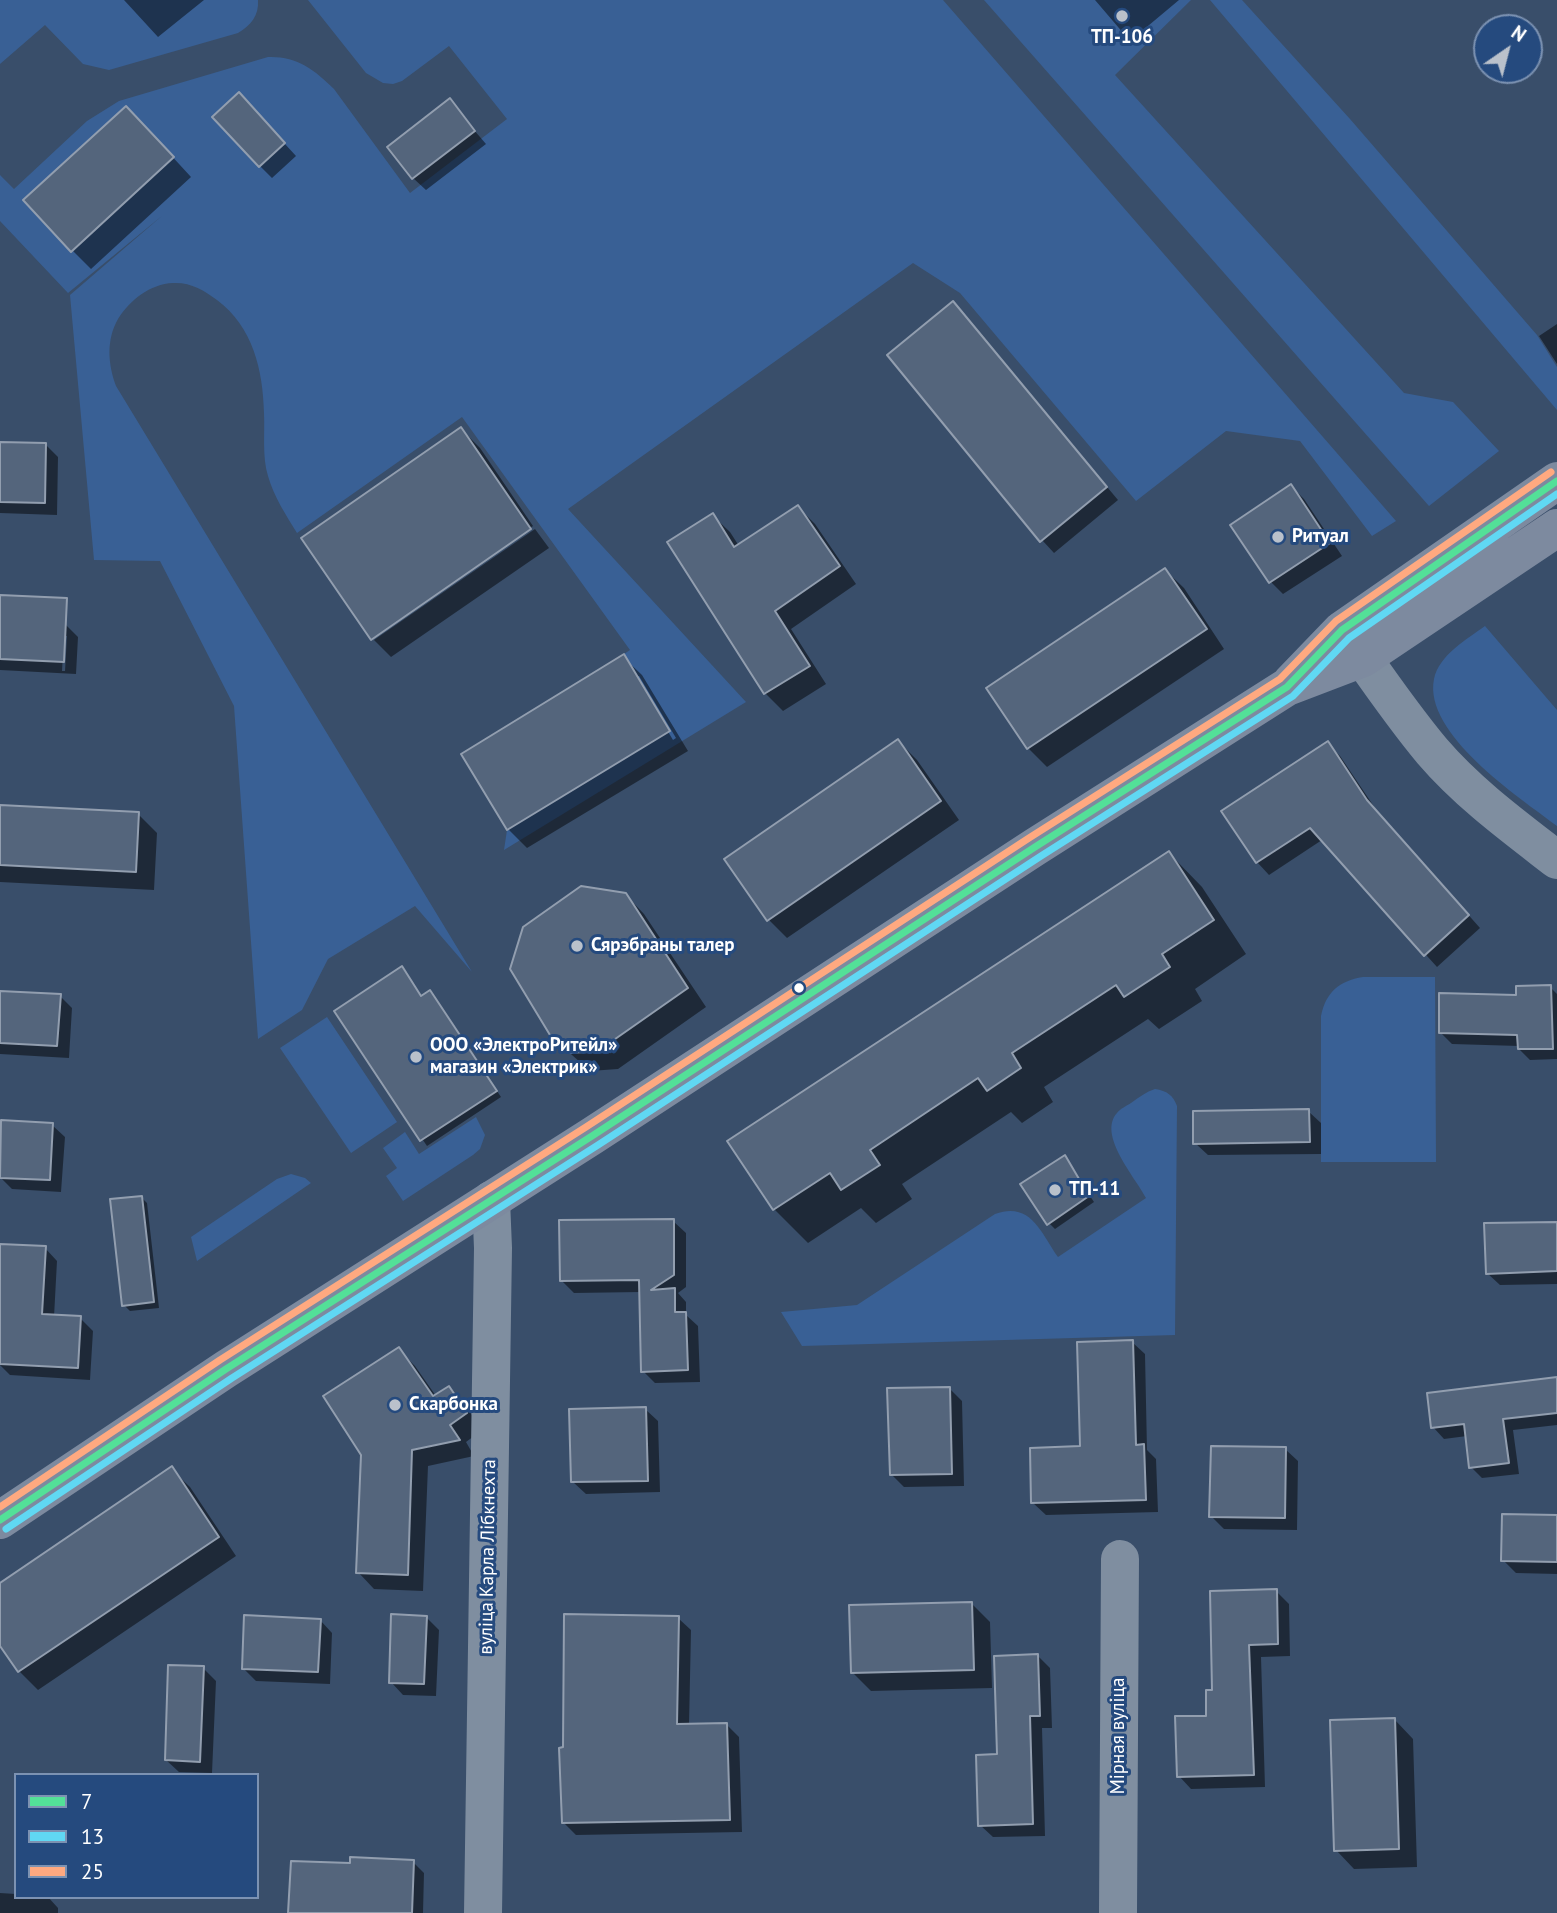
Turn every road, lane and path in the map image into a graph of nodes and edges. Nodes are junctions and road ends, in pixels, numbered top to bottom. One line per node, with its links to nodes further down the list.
1 (1557, 481): 3 (main road)
2 (1557, 528): 3 (main road)
3 (1352, 644): 4 (street); 5 (main road)
4 (1557, 860)
5 (491, 1200): 6 (main road); 8 (street, вуліца Карла Лібкнехта)
6 (0, 1520)
7 (1120, 1559): 9 (street, Мірная вуліца)
8 (483, 1913)
9 (1118, 1913)

